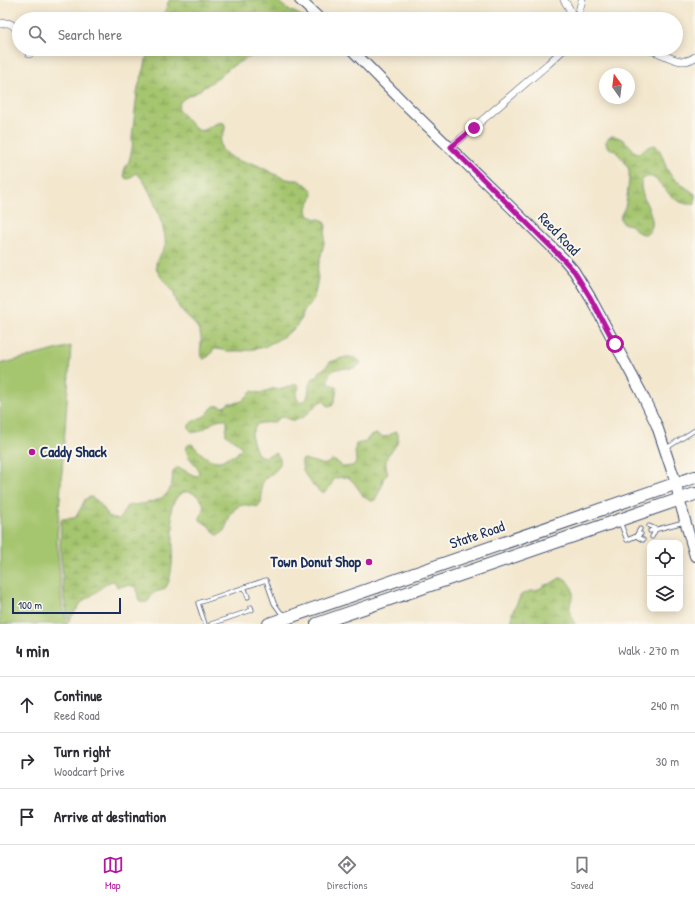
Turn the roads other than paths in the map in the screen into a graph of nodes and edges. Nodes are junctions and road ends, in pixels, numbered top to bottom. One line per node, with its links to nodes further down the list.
1 (300, 0): 4 (street)
2 (564, 0): 5 (street)
3 (582, 0): 6 (street)
4 (313, 12)
5 (571, 12)
6 (578, 12)
7 (0, 24): 8 (street)
8 (12, 25)
9 (358, 56): 13 (street, Reed Road)
10 (557, 56): 13 (street)
11 (666, 56): 12 (street)
12 (695, 57)
13 (451, 147): 15 (street, Reed Road)
14 (695, 430): 15 (lane)
15 (665, 449): 17 (street, Reed Road)
16 (695, 477): 17 (main road, State Road)
17 (676, 484): 19 (street, Reed Road); 34 (main road, State Road)
18 (695, 494): 19 (main road)
19 (679, 499): 20 (main road); 21 (street, Reed Road)
20 (619, 519): 27 (lane); 40 (main road)
21 (685, 522): 24 (lane); 30 (street, Reed Road)
22 (649, 526): 24 (lane)
23 (640, 529): 27 (lane)
24 (656, 529): 25 (lane); 28 (lane)
25 (650, 531)
26 (641, 534): 27 (lane)
27 (636, 536): 29 (lane)
28 (652, 537)
29 (643, 540)
30 (695, 556)
31 (244, 587): 32 (lane); 34 (lane); 36 (lane)
32 (248, 597)
33 (251, 607): 35 (lane)
34 (296, 615): 39 (main road, State Road)
35 (227, 619): 37 (lane); 38 (lane)
36 (205, 624)
37 (211, 624)
38 (227, 624)
39 (269, 624)
40 (317, 624)

